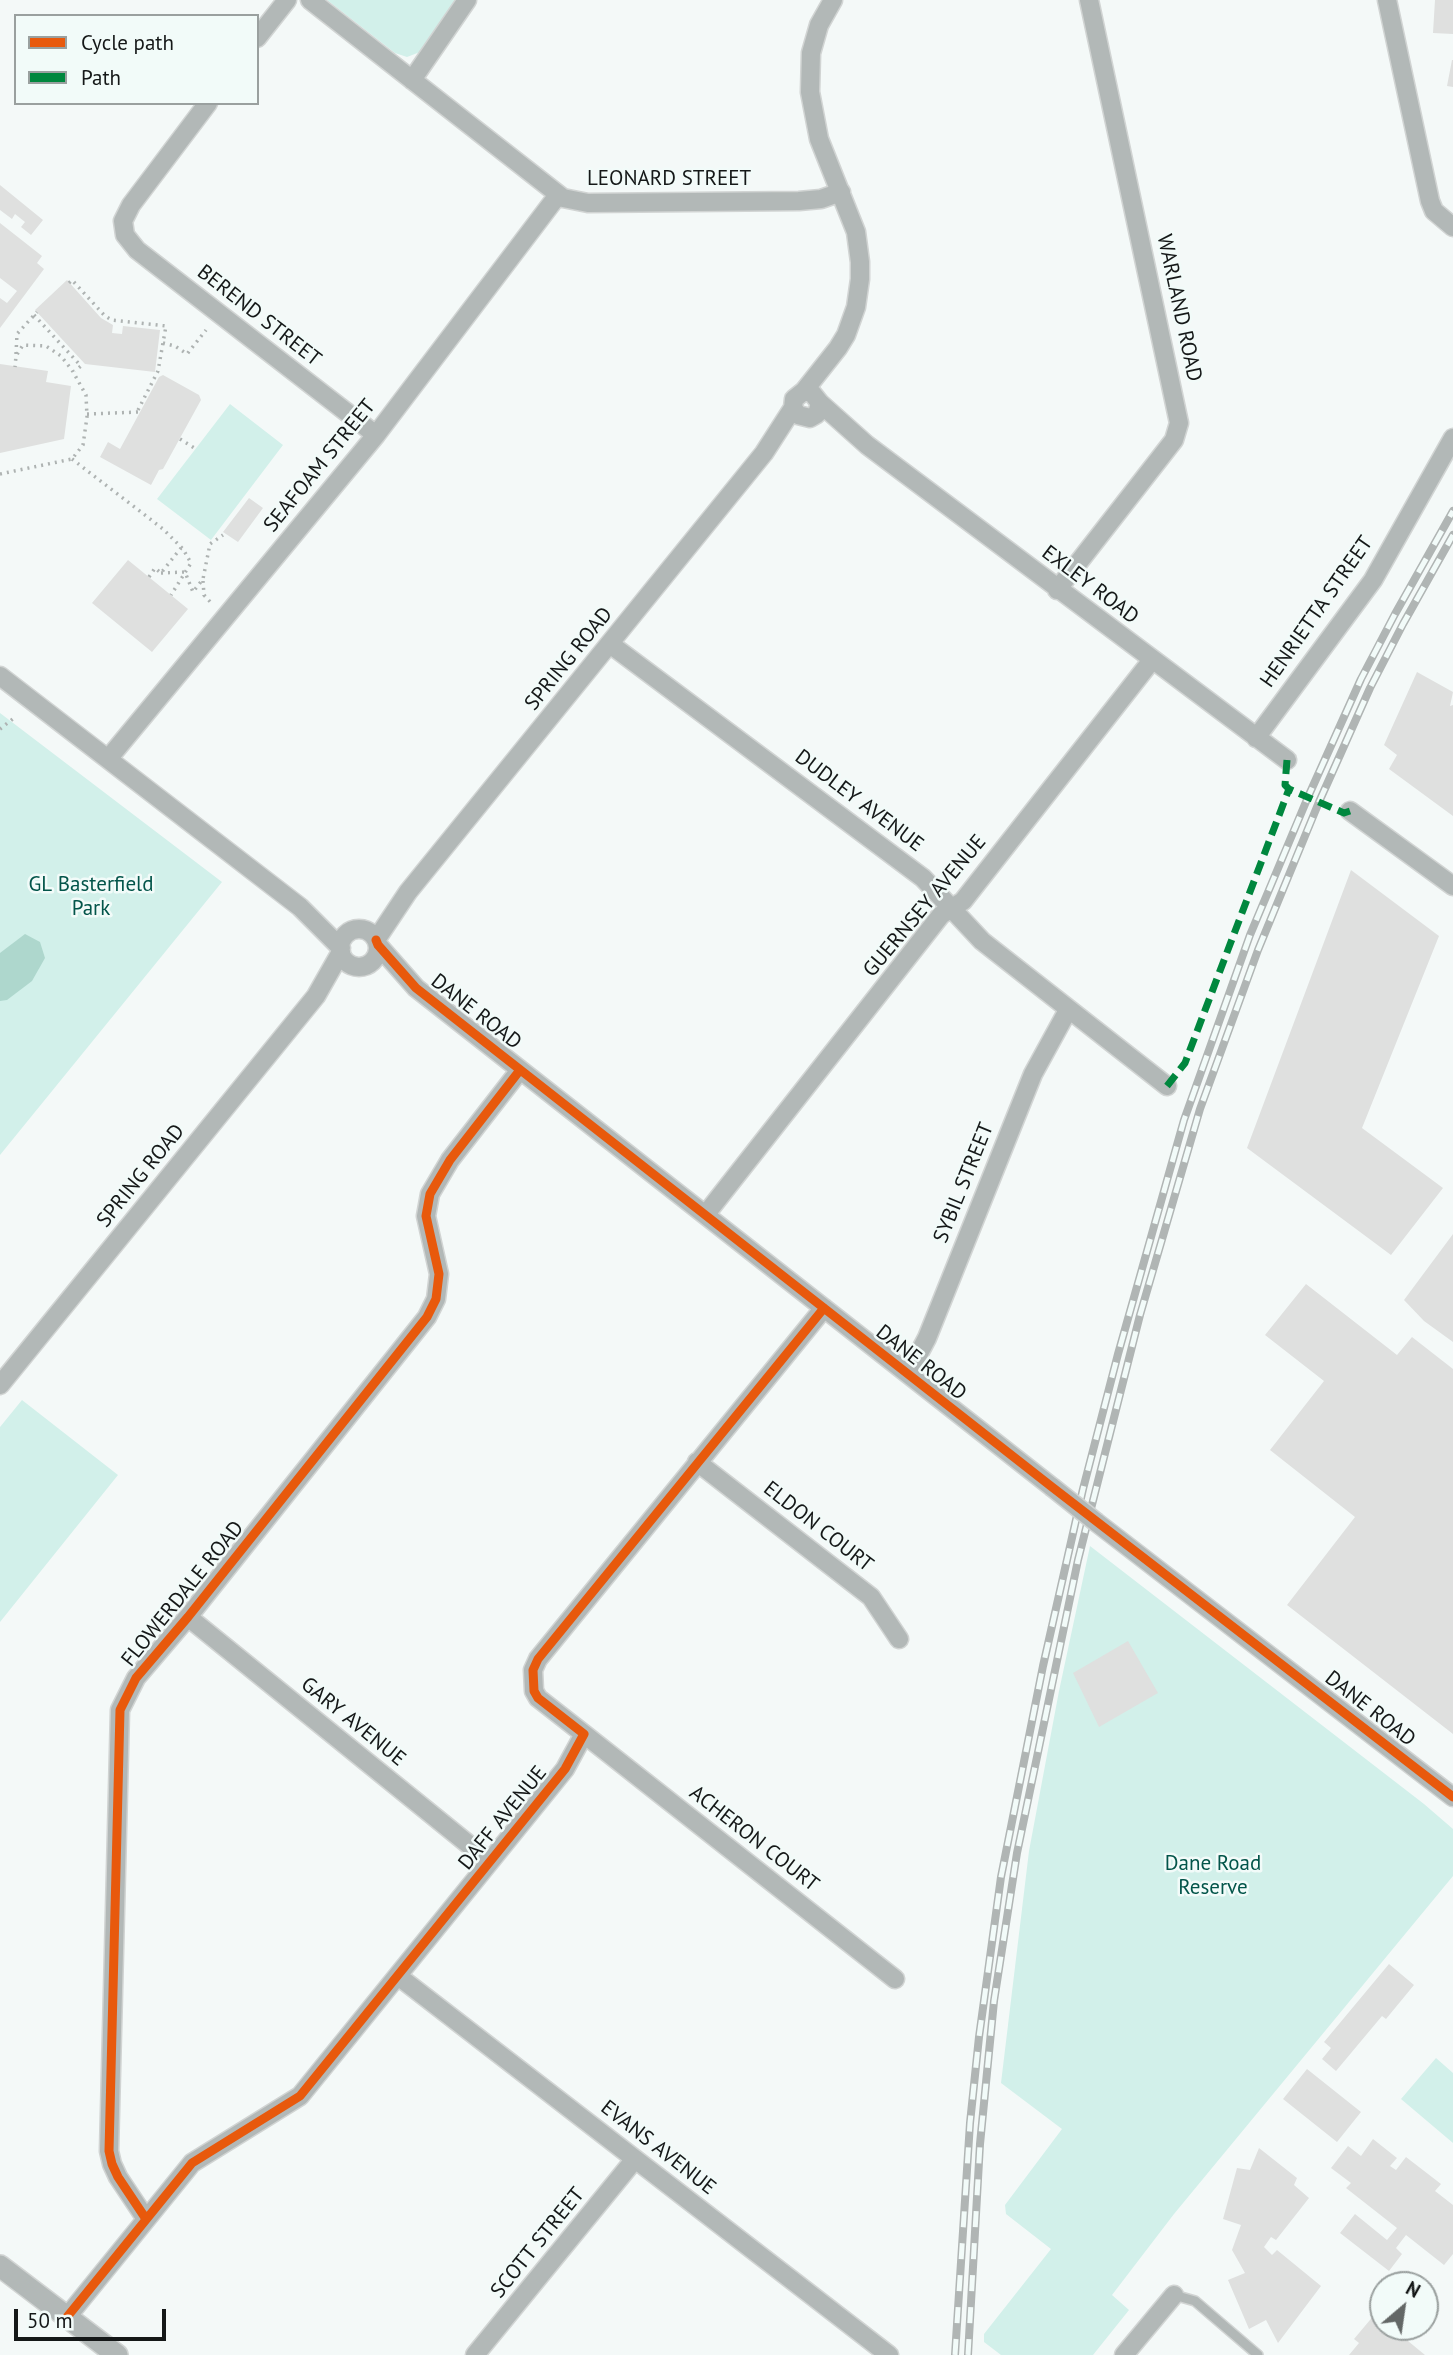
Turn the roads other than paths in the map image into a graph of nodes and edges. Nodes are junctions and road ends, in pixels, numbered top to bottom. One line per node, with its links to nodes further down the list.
1 (287, 0): 7 (street)
2 (310, 0): 8 (street, LEONARD STREET)
3 (467, 0): 8 (street)
4 (833, 0): 10 (street)
5 (1089, 0): 16 (street, WARLAND ROAD)
6 (1387, 0): 12 (street)
7 (259, 35)
8 (412, 80): 11 (street, LEONARD STREET)
9 (206, 105): 14 (street, BEREND STREET)
10 (841, 192): 11 (street, LEONARD STREET); 13 (street)
11 (558, 195): 14 (street, SEAFOAM STREET)
12 (1453, 227)
13 (809, 406): 16 (street, EXLEY ROAD); 17 (street, SPRING ROAD)
14 (376, 435): 21 (street, SEAFOAM STREET)
15 (1453, 438): 20 (street, HENRIETTA STREET)
16 (1057, 590): 18 (street, EXLEY ROAD)
17 (610, 644): 26 (street, DUDLEY AVENUE); 27 (street, SPRING ROAD)
18 (1152, 660): 20 (street, EXLEY ROAD); 26 (street, GUERNSEY AVENUE)
19 (0, 676): 21 (street, DANE ROAD)
20 (1256, 738): 22 (street, EXLEY ROAD)
21 (108, 758): 25 (street, DANE ROAD)
22 (1287, 761)
23 (1350, 811): 24 (street)
24 (1453, 886)
25 (300, 907): 27 (street, DANE ROAD); 28 (street, DANE ROAD)
26 (952, 908): 32 (street, DUDLEY AVENUE); 35 (street, GUERNSEY AVENUE)
27 (367, 937): 28 (street); 29 (street); 30 (street, DANE ROAD)
28 (341, 950): 29 (street); 31 (street, SPRING ROAD)
29 (362, 965): 30 (street, DANE ROAD); 31 (street, SPRING ROAD)
30 (416, 988): 33 (street, DANE ROAD)
31 (316, 996): 38 (street, SPRING ROAD)
32 (1068, 1010): 34 (street, DUDLEY AVENUE); 37 (street, SYBIL STREET)
33 (520, 1070): 35 (street, DANE ROAD); 40 (street, FLOWERDALE ROAD)
34 (1167, 1086)
35 (706, 1214): 36 (street, DANE ROAD)
36 (824, 1308): 37 (street, DANE ROAD); 39 (street)
37 (908, 1374): 43 (street, DANE ROAD, bridge)
38 (0, 1385)
39 (697, 1462): 41 (street, ELDON COURT); 42 (street)
40 (188, 1617): 44 (street, GARY AVENUE); 48 (street, FLOWERDALE ROAD)
41 (899, 1639)
42 (584, 1734): 44 (street, DAFF AVENUE); 46 (street, ACHERON COURT)
43 (1453, 1797)
44 (489, 1861): 45 (street, DAFF AVENUE)
45 (398, 1976): 47 (street, EVANS AVENUE); 48 (street, DAFF AVENUE)
46 (895, 1979)
47 (635, 2159): 53 (street, SCOTT STREET); 54 (street, EVANS AVENUE)
48 (146, 2219): 51 (street, DAFF AVENUE)
49 (2, 2270): 51 (street)
50 (1174, 2295): 55 (street); 56 (lane)
51 (67, 2317): 52 (street)
52 (117, 2355)
53 (475, 2355)
54 (889, 2355)
55 (1124, 2355)
56 (1258, 2355)

